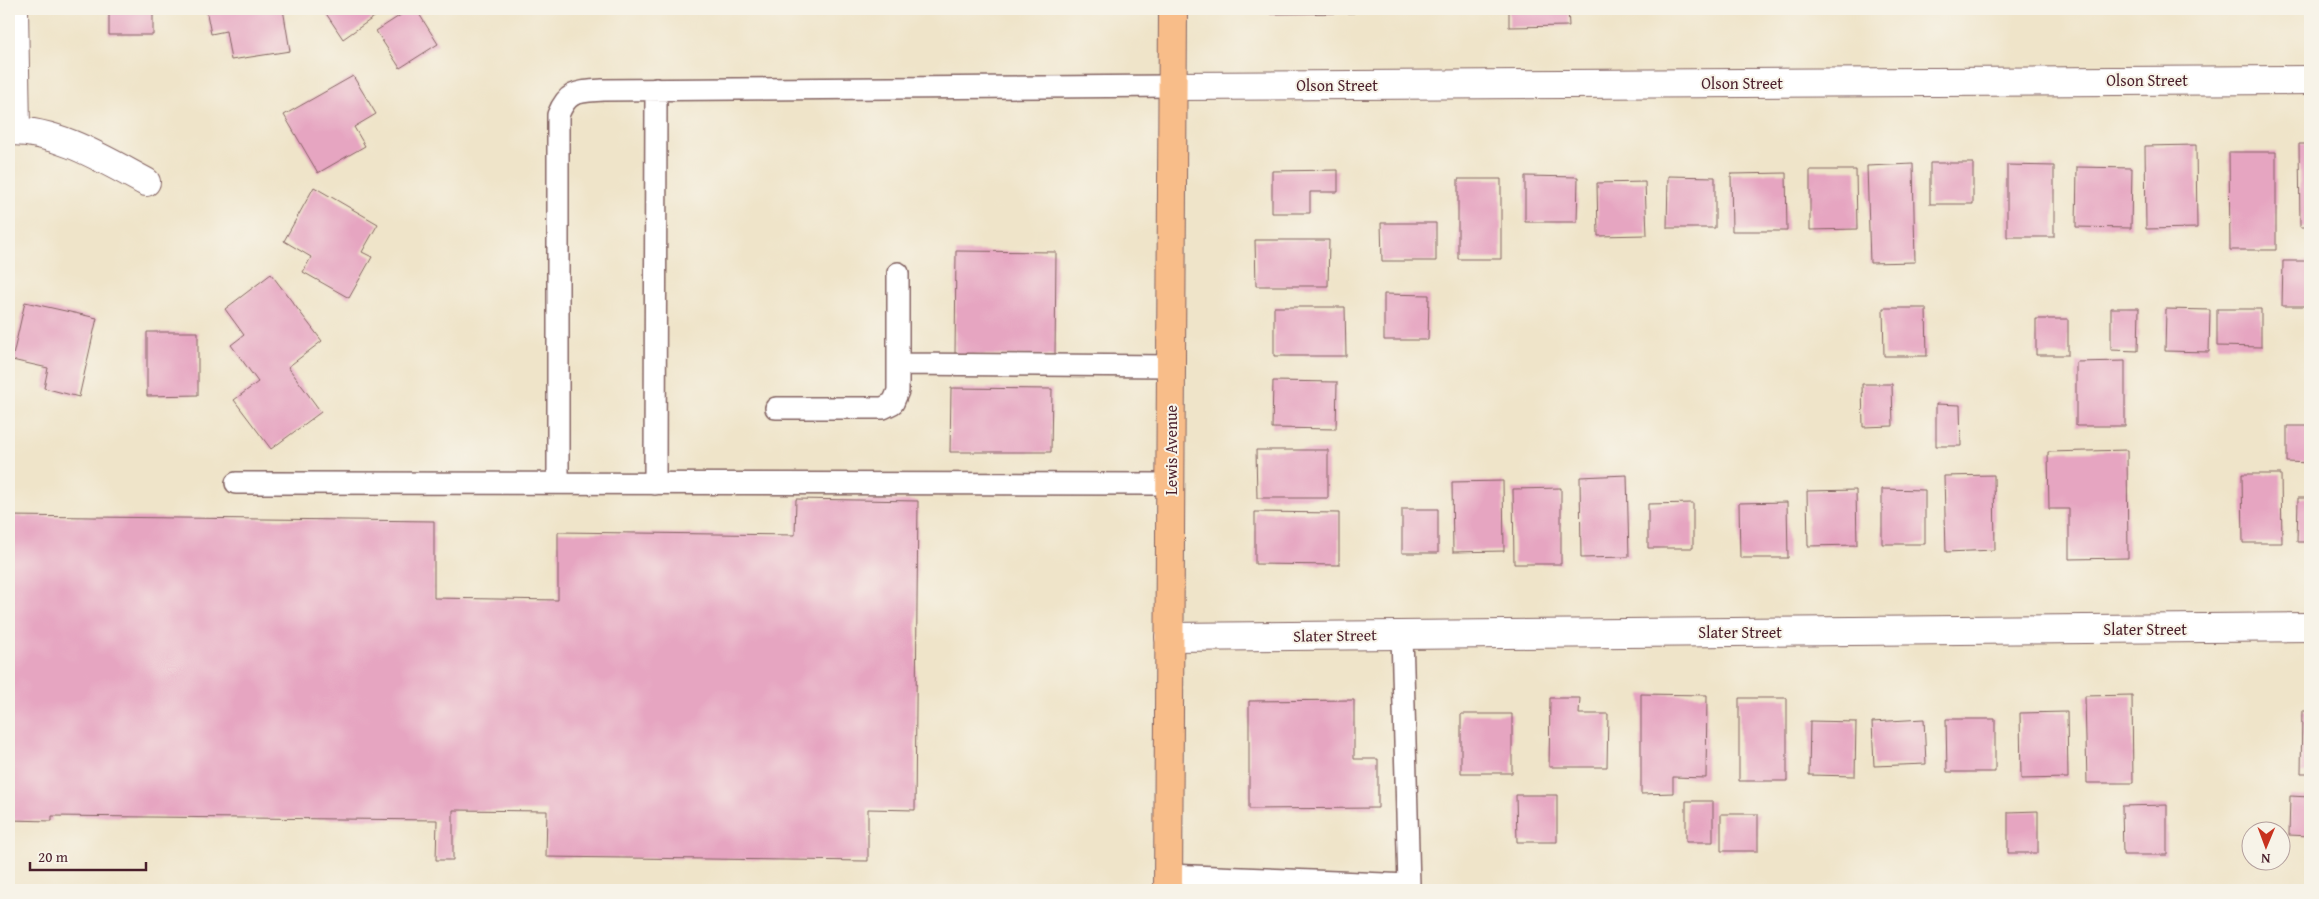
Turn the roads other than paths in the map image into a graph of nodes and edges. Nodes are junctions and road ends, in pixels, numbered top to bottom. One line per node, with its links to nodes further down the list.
1 (14, 9): 6 (street)
2 (1173, 9): 4 (main road, Lewis Avenue)
3 (2310, 80): 4 (street, Olson Street)
4 (1173, 86): 5 (lane); 10 (main road, Lewis Avenue)
5 (656, 89): 13 (lane); 14 (lane)
6 (12, 131): 7 (street)
7 (146, 182)
8 (898, 273): 9 (lane)
9 (898, 364): 10 (lane); 11 (lane)
10 (1171, 366): 15 (main road, Lewis Avenue)
11 (776, 408)
12 (236, 483): 13 (lane)
13 (558, 483): 14 (lane)
14 (655, 484): 15 (lane)
15 (1171, 484): 18 (main road, Lewis Avenue)
16 (2310, 627): 17 (street, Slater Street)
17 (1402, 635): 18 (street, Slater Street); 19 (lane)
18 (1169, 637): 19 (main road, Lewis Avenue)
19 (1168, 883)

